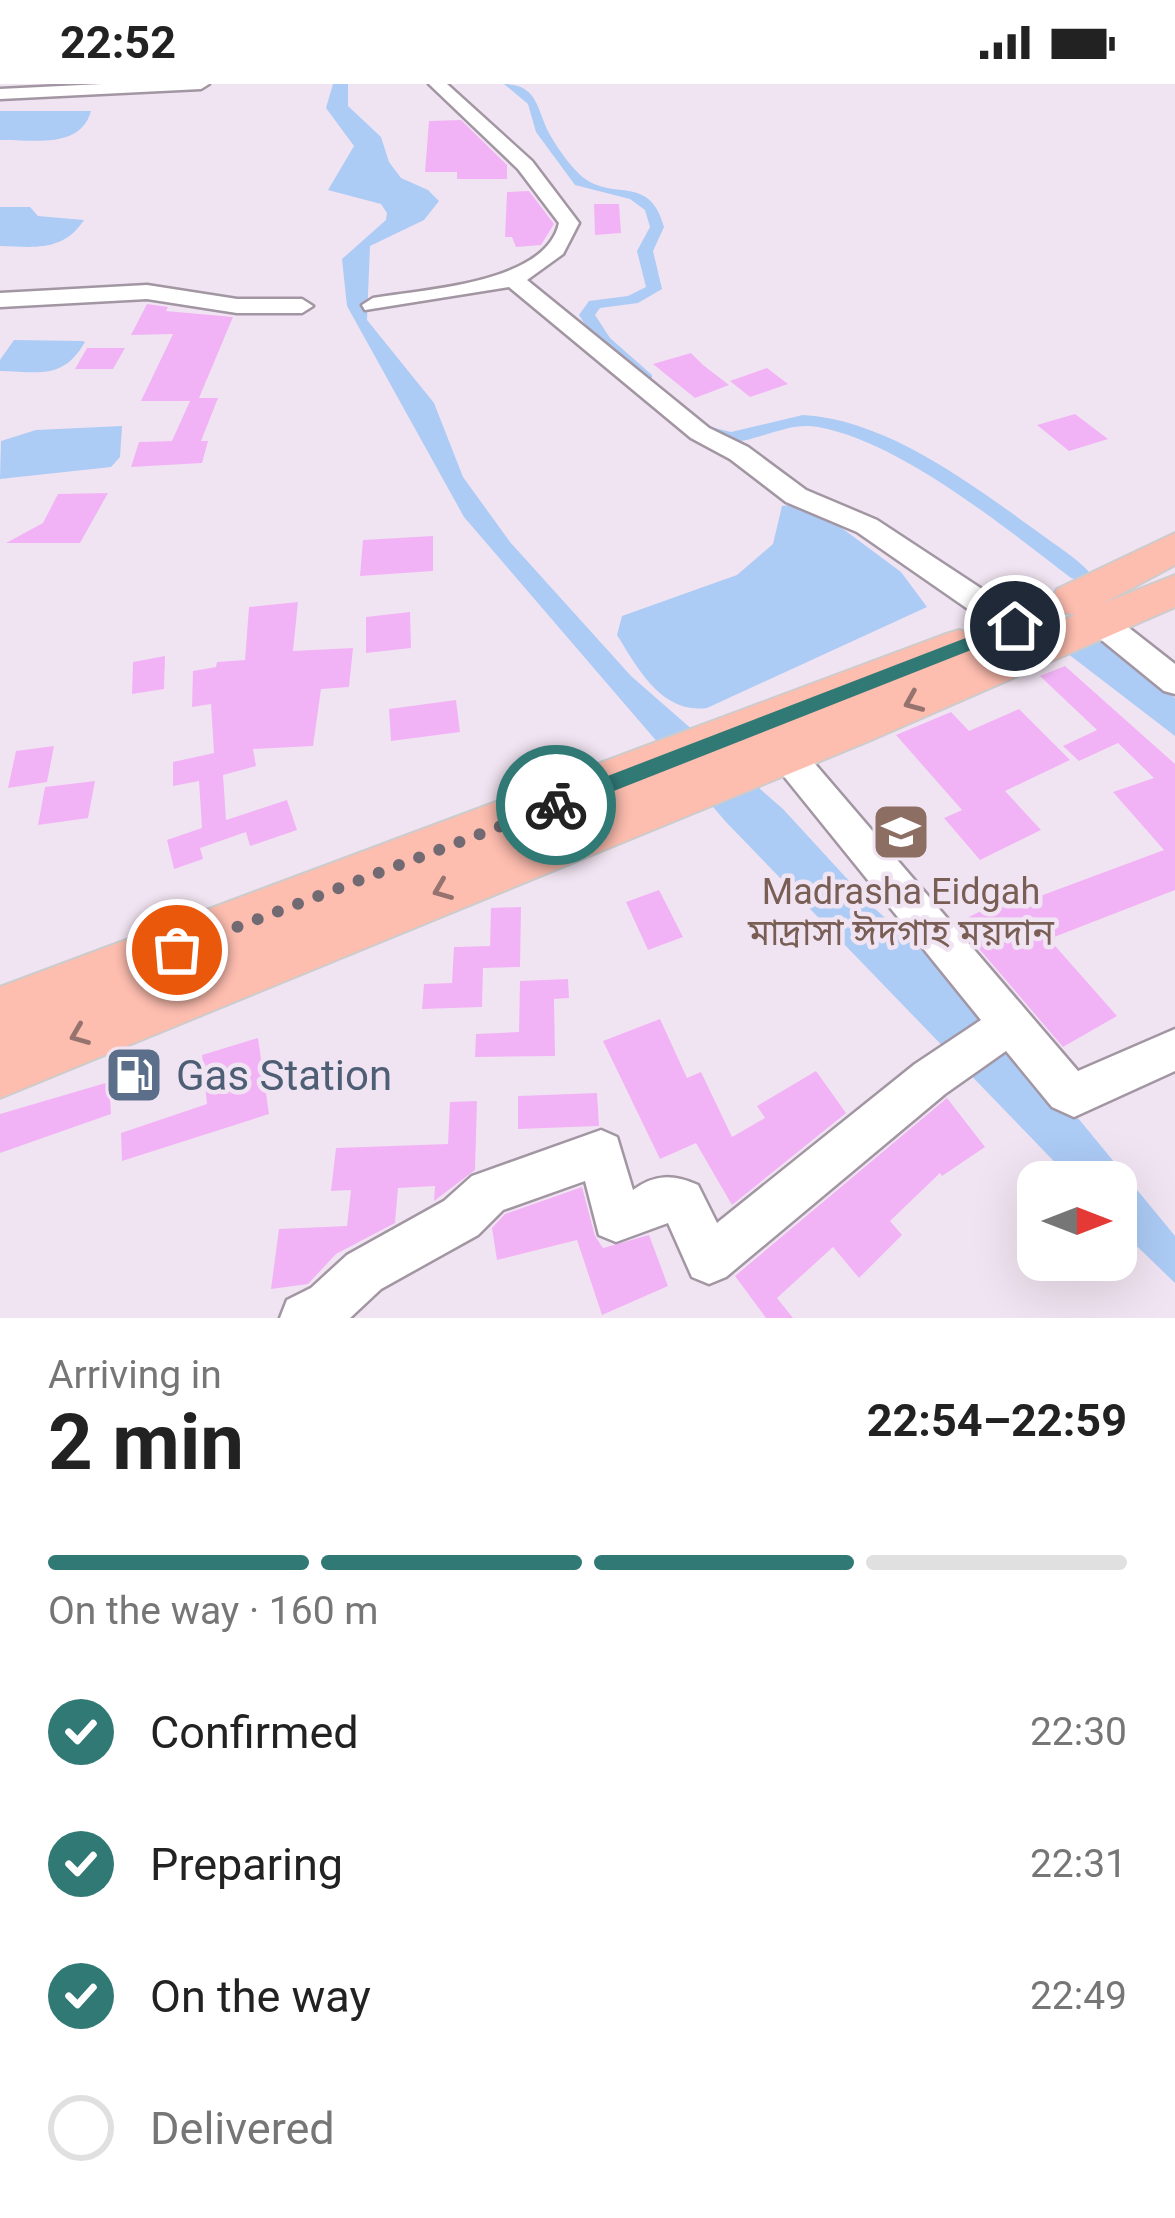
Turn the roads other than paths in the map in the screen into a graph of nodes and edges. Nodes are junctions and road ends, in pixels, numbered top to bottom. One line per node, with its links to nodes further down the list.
1 (201, 84): 3 (street)
2 (437, 84): 4 (street)
3 (0, 94)
4 (513, 280): 6 (street); 11 (street)
5 (0, 300): 7 (street)
6 (373, 305)
7 (302, 306)
8 (1175, 547): 11 (highway)
9 (1175, 590): 10 (highway)
10 (1099, 621): 12 (street); 13 (highway, one-way to 13)
11 (1015, 626): 13 (highway)
12 (1175, 682)
13 (762, 750): 14 (highway); 16 (street)
14 (658, 784): 15 (highway); 18 (highway, one-way to 18)
15 (0, 1016)
16 (1012, 1023): 17 (street); 19 (street)
17 (1175, 1050)
18 (0, 1067)
19 (305, 1318)

